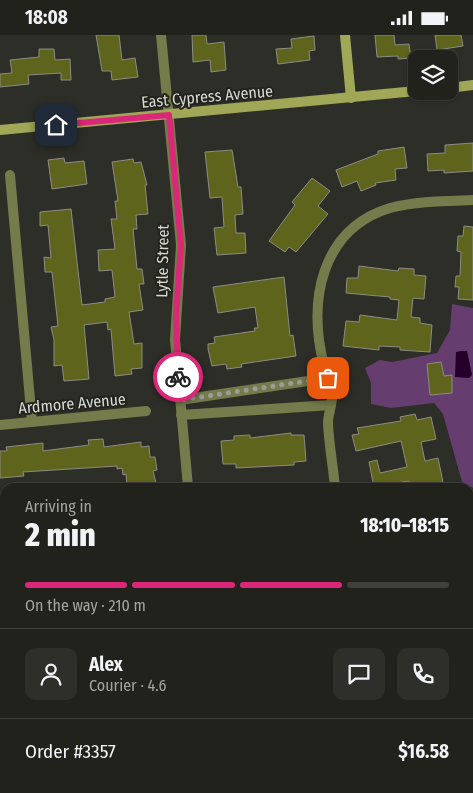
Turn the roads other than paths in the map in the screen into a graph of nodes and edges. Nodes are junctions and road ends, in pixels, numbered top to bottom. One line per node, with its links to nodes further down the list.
1 (161, 35): 7 (street, Lytle Street)
2 (345, 35): 6 (main road)
3 (473, 85): 4 (main road)
4 (458, 87)
5 (408, 92): 6 (main road, East Cypress Avenue)
6 (351, 98): 7 (main road, East Cypress Avenue)
7 (169, 115): 8 (main road, East Cypress Avenue); 12 (street, Lytle Street)
8 (0, 130)
9 (10, 175): 16 (street)
10 (473, 200): 11 (street)
11 (328, 378): 12 (street); 13 (street)
12 (180, 400): 15 (street, Lytle Street)
13 (330, 405): 15 (street); 19 (street)
14 (146, 411): 16 (street, Ardmore Avenue)
15 (181, 415): 18 (street, Lytle Street)
16 (32, 422): 17 (street, Ardmore Avenue)
17 (0, 425)
18 (188, 483)
19 (335, 483)

